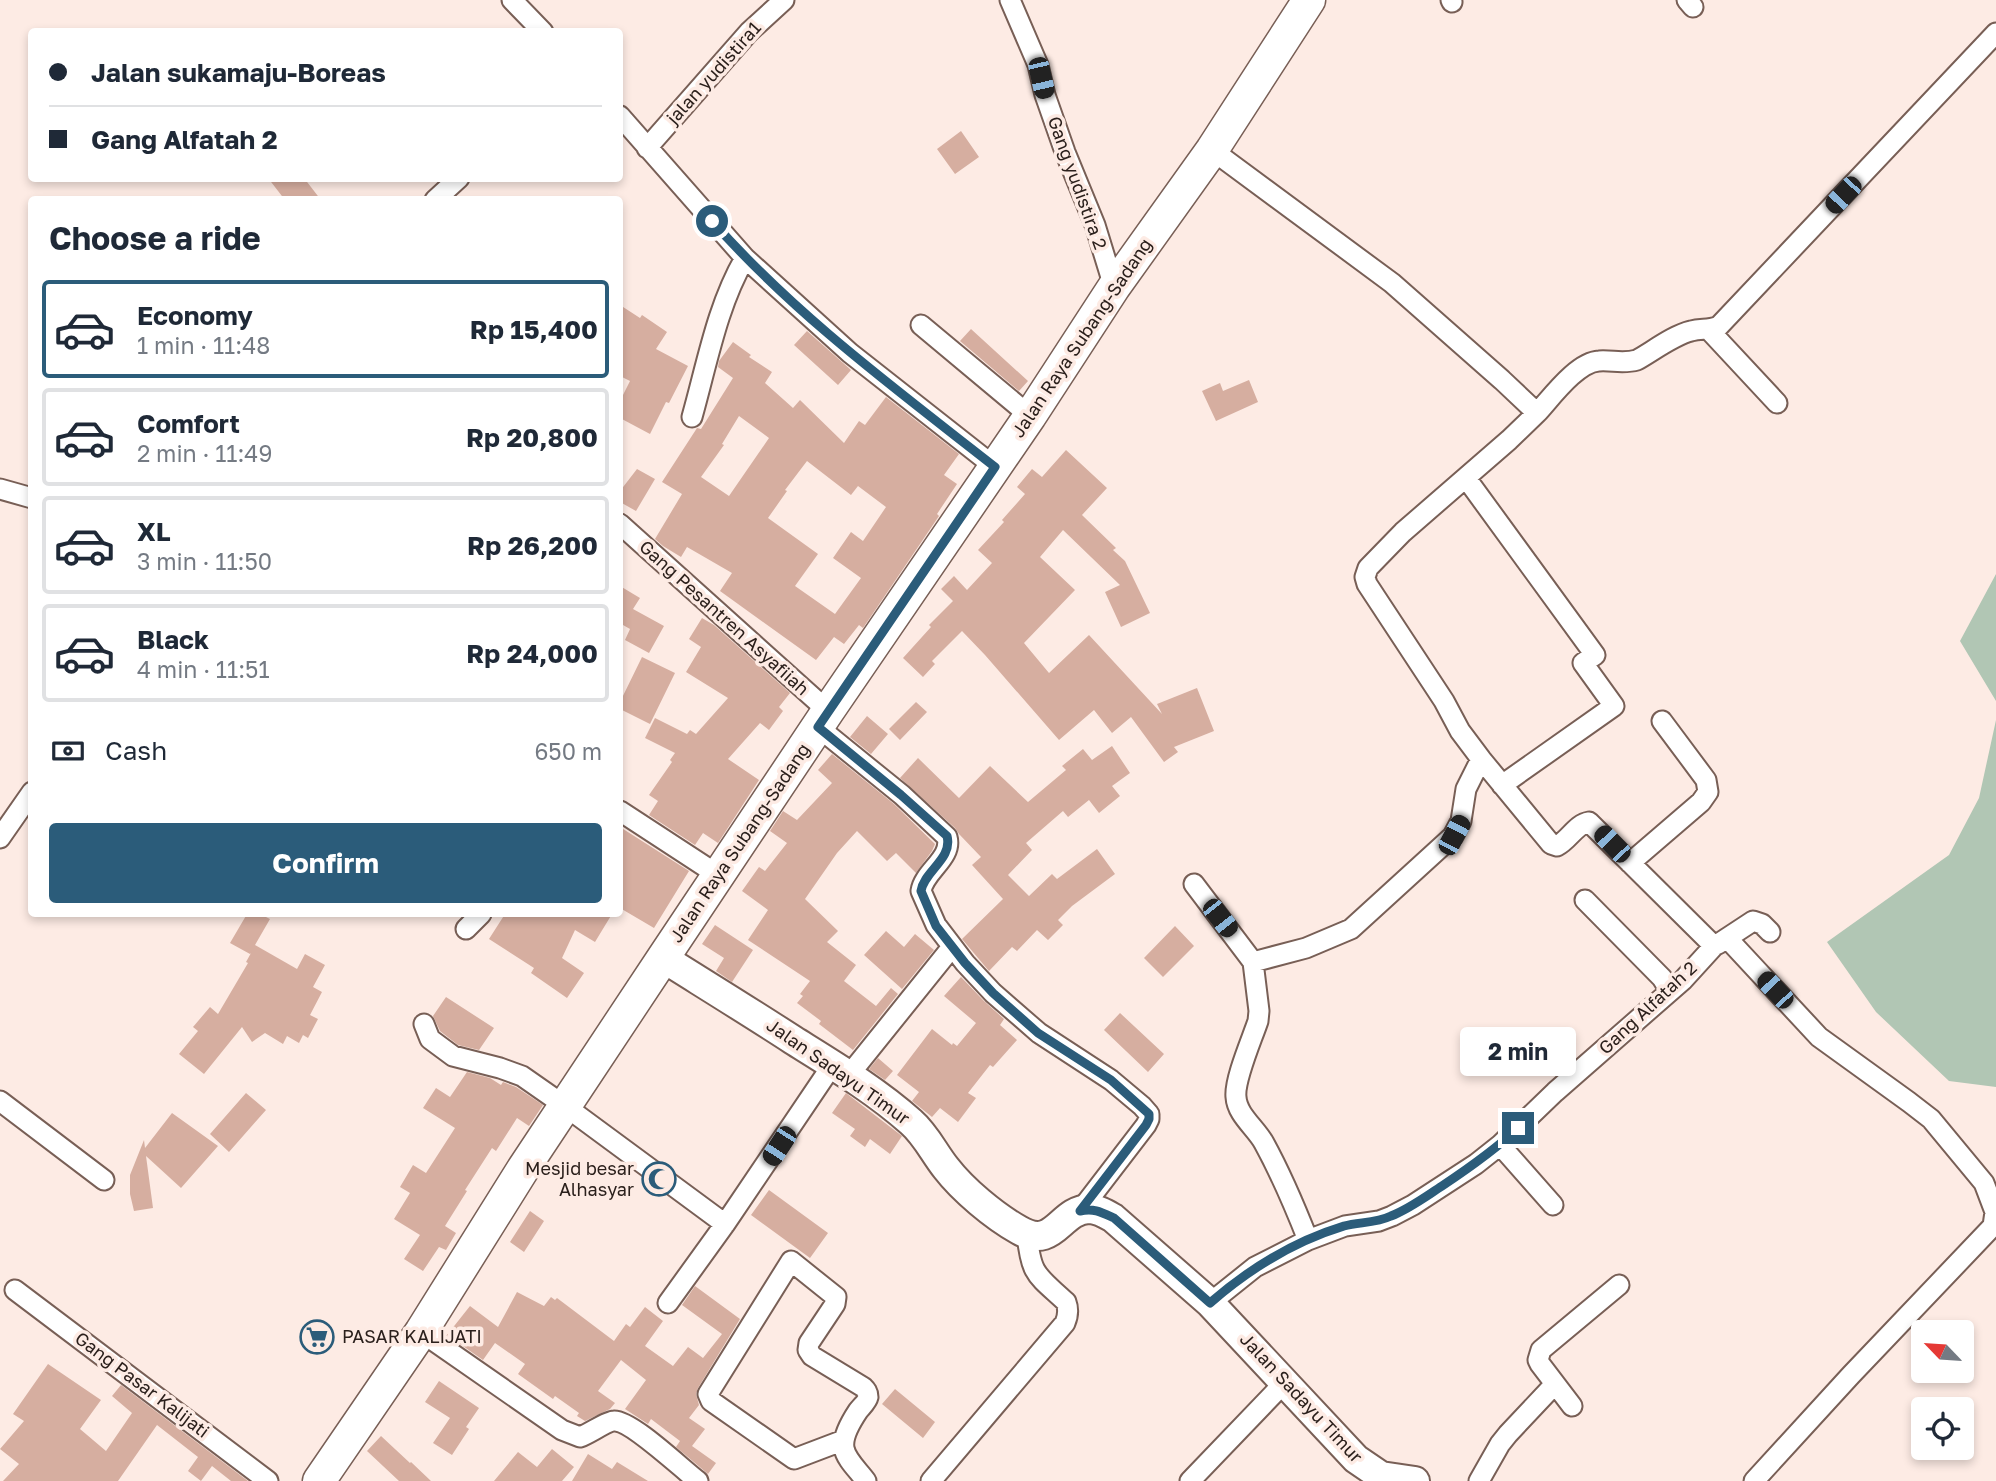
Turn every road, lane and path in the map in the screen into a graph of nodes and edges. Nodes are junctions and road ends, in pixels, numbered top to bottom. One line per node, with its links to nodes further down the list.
1 (512, 0): 5 (street)
2 (784, 0): 8 (street, jalan yudistira1)
3 (1010, 0): 13 (street, Gang yudistira 2)
4 (1309, 0): 9 (main road, Jalan Raya Subang-Sadang)
5 (539, 28)
6 (1996, 33): 15 (street)
7 (623, 120): 8 (street)
8 (647, 148): 12 (street)
9 (1212, 150): 13 (main road, Jalan Raya Subang-Sadang); 17 (street)
10 (454, 182): 11 (street)
11 (439, 196)
12 (745, 258): 19 (street); 20 (street)
13 (1114, 287): 18 (main road, Jalan Raya Subang-Sadang)
14 (921, 325): 18 (street)
15 (1709, 330): 16 (street); 17 (street)
16 (1777, 403)
17 (1537, 413): 21 (street)
18 (1030, 416): 20 (main road, Jalan Raya Subang-Sadang)
19 (692, 417)
20 (995, 467): 25 (main road, Jalan Raya Subang-Sadang)
21 (1466, 478): 27 (street); 28 (street)
22 (0, 489): 23 (street)
23 (28, 497)
24 (623, 527): 25 (street, Gang Pesantren Asyafiiah)
25 (823, 719): 33 (main road, Jalan Raya Subang-Sadang); 40 (street, Gang Pesantren Asyafiiah)
26 (1662, 721): 32 (street)
27 (1481, 759): 28 (street); 42 (street)
28 (1502, 785): 32 (street)
29 (28, 798): 31 (street)
30 (623, 813): 33 (street)
31 (0, 838)
32 (1630, 863): 39 (street)
33 (718, 875): 41 (main road, Jalan Raya Subang-Sadang)
34 (1194, 884): 42 (street)
35 (1585, 900): 43 (street)
36 (478, 917): 37 (street)
37 (466, 929)
38 (1770, 932): 39 (street, Gang Alfatah 2)
39 (1721, 942): 43 (street, Gang Alfatah 2); 72 (street)
40 (952, 947): 45 (street); 51 (street)
41 (663, 958): 45 (street, Jalan Sadayu Timur); 47 (main road, Jalan Raya Subang-Sadang)
42 (1253, 962): 54 (street)
43 (1670, 991): 48 (street, Gang Alfatah 2)
44 (424, 1024): 47 (street)
45 (841, 1070): 52 (street); 53 (street, Jalan Sadayu Timur)
46 (0, 1101): 49 (street)
47 (565, 1106): 52 (street); 59 (main road, Jalan Raya Subang-Sadang)
48 (1500, 1146): 50 (street); 54 (street, Gang Alfatah 2)
49 (104, 1180)
50 (1553, 1205)
51 (1080, 1211): 53 (street); 58 (street, Jalan Sadayu Timur)
52 (725, 1224): 57 (street)
53 (1027, 1234): 68 (street)
54 (1308, 1240): 58 (street, Gang Alfatah 2)
55 (1619, 1285): 61 (street)
56 (15, 1290): 64 (street, Gang Pasar Kalijati)
57 (668, 1303)
58 (1210, 1303): 60 (street, Jalan Sadayu Timur)
59 (421, 1332): 65 (main road, Jalan Raya Subang-Sadang); 66 (street)
60 (1285, 1382): 69 (street); 70 (street, Jalan Sadayu Timur)
61 (1555, 1384): 62 (street); 71 (street)
62 (1572, 1406)
63 (844, 1440): 63 (street); 67 (street)
64 (268, 1481)
65 (319, 1481)
66 (698, 1481)
67 (866, 1481)
68 (931, 1481)
69 (1190, 1481)
70 (1415, 1481)
71 (1479, 1481)
72 (1754, 1481)

